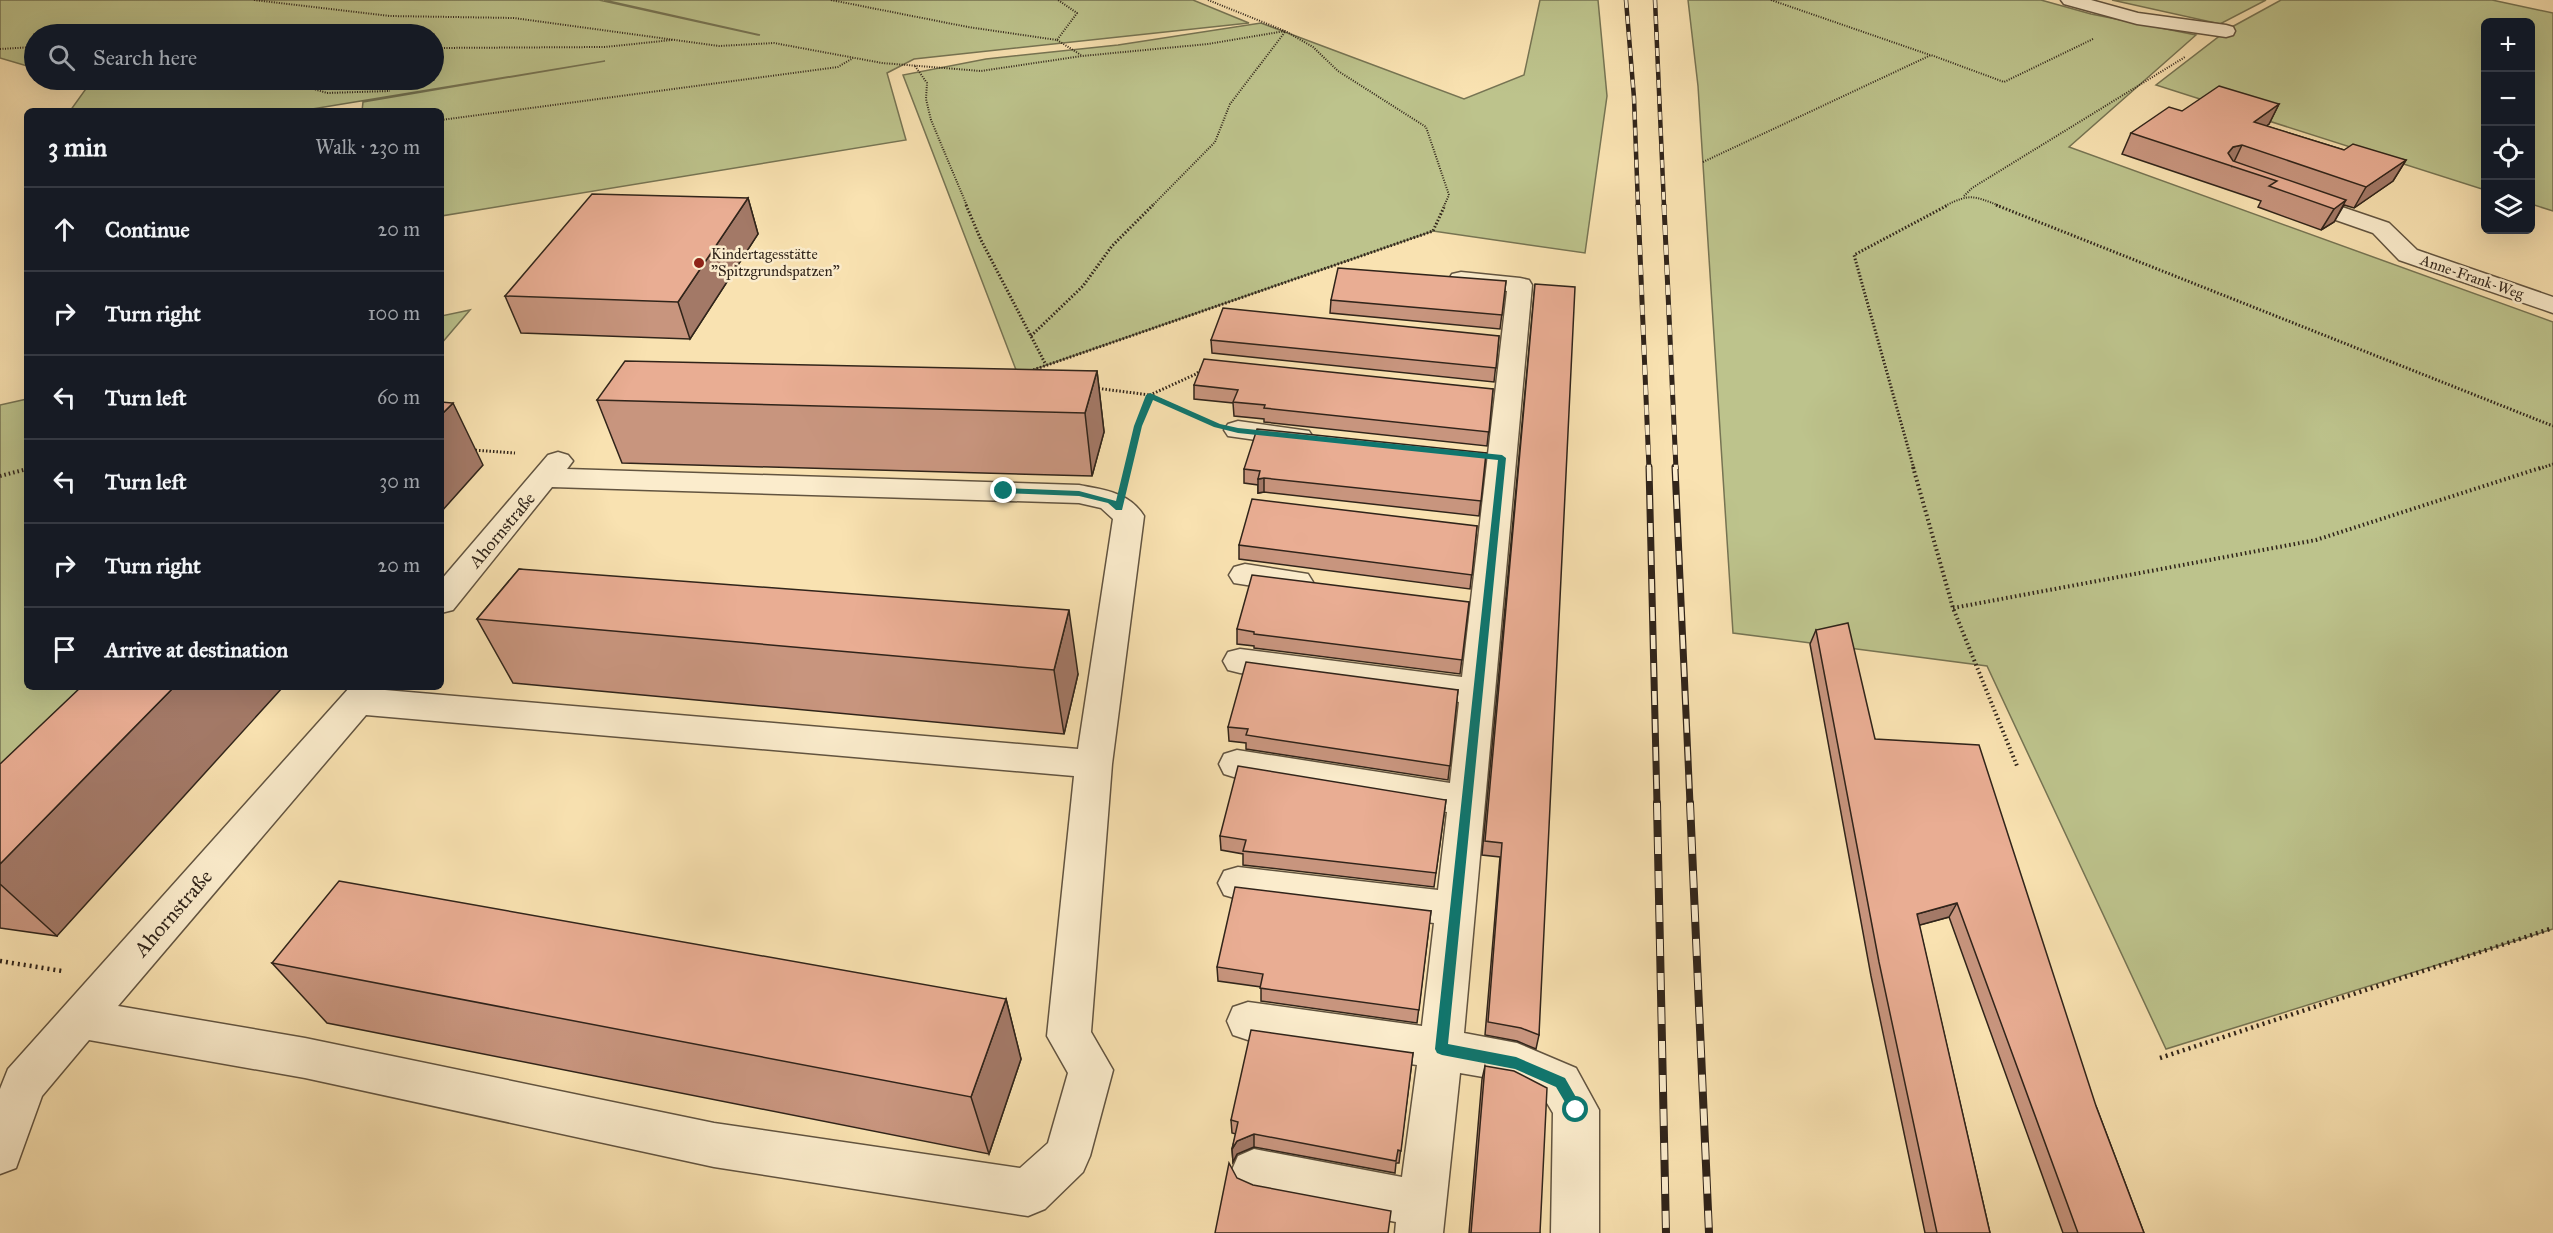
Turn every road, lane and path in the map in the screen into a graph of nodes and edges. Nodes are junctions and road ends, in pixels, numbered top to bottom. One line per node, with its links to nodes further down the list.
1 (254, 0): 10 (path)
2 (831, 0): 11 (path)
3 (1058, 0): 11 (path)
4 (1208, 0): 8 (path)
5 (1771, 0): 15 (path)
6 (2070, 0): 7 (street)
7 (2137, 18): 9 (street); 15 (path)
8 (1285, 31): 16 (path); 27 (path); 29 (path)
9 (2226, 31): 24 (path)
10 (680, 40): 13 (path); 17 (path)
11 (1057, 40): 16 (path)
12 (24, 48): 14 (path)
13 (444, 48)
14 (0, 49)
15 (1931, 55): 22 (path)
16 (1082, 56): 18 (path)
17 (853, 58): 18 (path); 21 (path)
18 (915, 66): 27 (path)
19 (317, 90): 20 (path)
20 (390, 91)
21 (444, 120)
22 (1703, 162)
23 (2274, 190): 26 (street, Anne-Frank-Weg)
24 (1964, 196): 33 (path); 47 (path)
25 (1428, 276): 46 (street)
26 (2553, 305)
27 (1031, 336): 29 (path)
28 (1209, 363): 32 (path)
29 (1046, 365): 30 (path)
30 (1028, 372)
31 (1090, 388): 32 (path)
32 (1150, 395): 34 (path); 41 (path)
33 (2553, 426)
34 (1238, 430): 35 (street)
35 (1330, 440)
36 (463, 449): 38 (path)
37 (2553, 464): 47 (path)
38 (553, 468): 41 (street); 44 (street, Ahornstraße)
39 (24, 470): 40 (path)
40 (0, 476)
41 (1119, 508): 51 (street)
42 (1245, 575): 43 (street)
43 (1326, 585)
44 (444, 598)
45 (1452, 601): 46 (street)
46 (1487, 605): 49 (street)
47 (1953, 608): 53 (path)
48 (1240, 662): 49 (street)
49 (1478, 692): 54 (street)
50 (364, 694): 51 (street); 59 (street, Ahornstraße)
51 (1094, 764): 60 (street)
52 (1237, 764): 54 (street)
53 (2017, 766)
54 (1467, 800): 56 (street)
55 (1238, 883): 56 (street)
56 (1456, 909): 62 (street)
57 (2553, 928): 63 (path)
58 (0, 962): 59 (path)
59 (113, 980): 60 (street, Ahornstraße)
60 (79, 1019): 64 (street, Ahornstraße)
61 (1248, 1020): 62 (street)
62 (1442, 1049): 67 (street); 68 (street)
63 (2160, 1058)
64 (12, 1085): 65 (street, Ahornstraße)
65 (0, 1152)
66 (1254, 1172): 67 (street)
67 (1421, 1219)
68 (1575, 1233)

